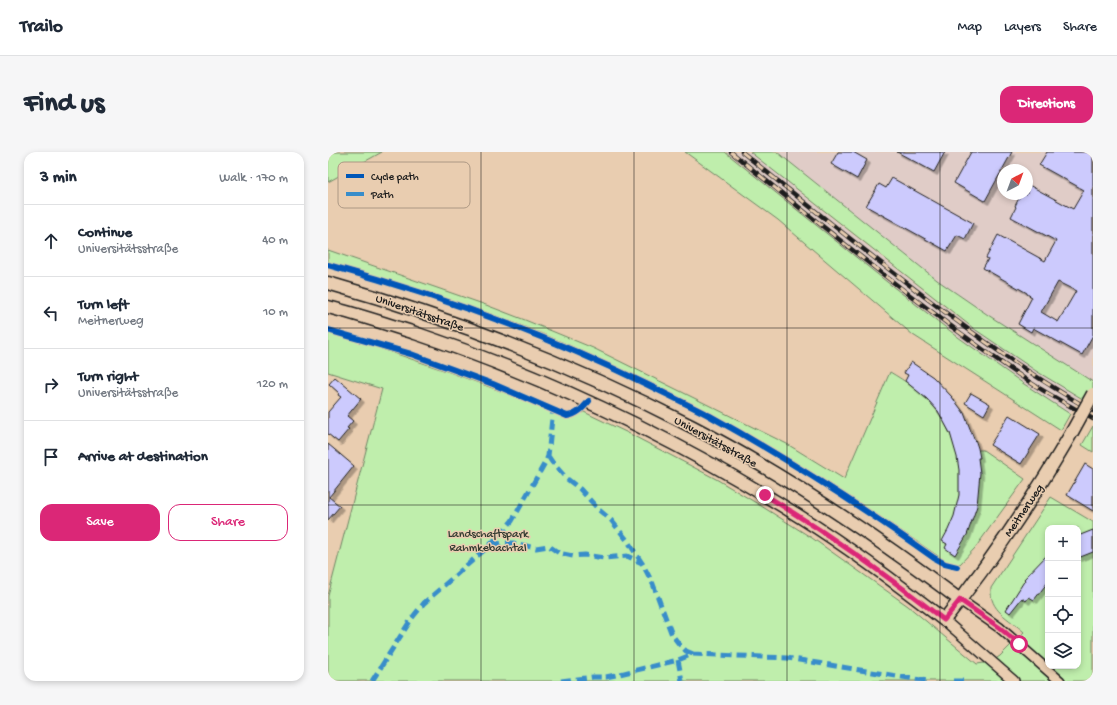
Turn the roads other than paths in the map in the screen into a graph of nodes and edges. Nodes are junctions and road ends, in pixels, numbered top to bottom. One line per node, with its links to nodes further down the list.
1 (328, 283): 4 (street, Universitätsstraße)
2 (328, 307): 5 (street, Universitätsstraße)
3 (1093, 394): 4 (street, Meitnerweg, bridge)
4 (960, 600): 5 (street, Meitnerweg); 7 (street, Universitätsstraße)
5 (944, 620): 6 (street, Universitätsstraße)
6 (1014, 681)
7 (1060, 681)

